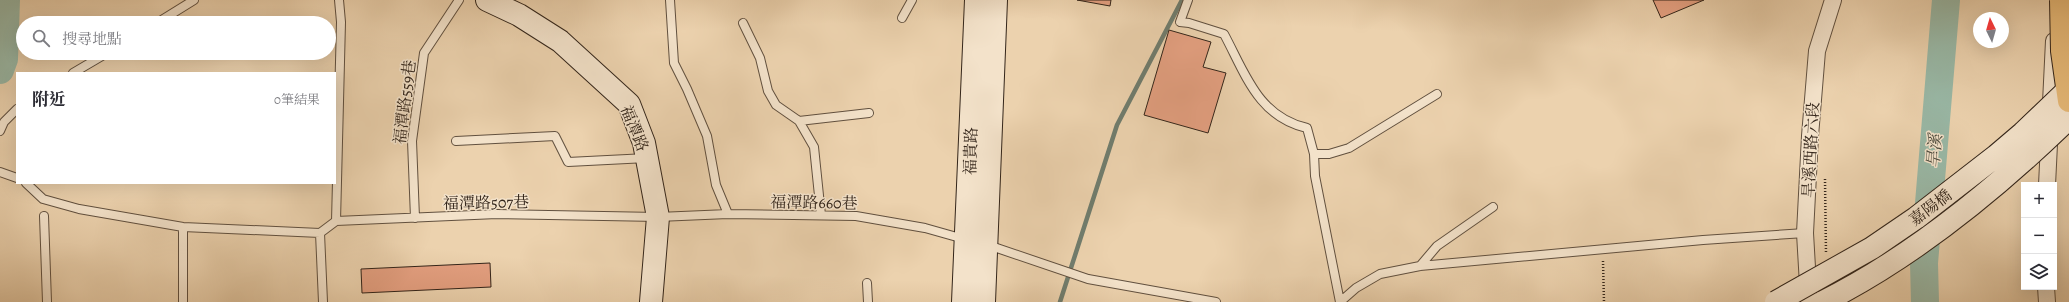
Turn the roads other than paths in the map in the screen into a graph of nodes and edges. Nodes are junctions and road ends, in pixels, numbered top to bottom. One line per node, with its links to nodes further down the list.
1 (194, 0): 13 (lane)
2 (339, 0): 39 (lane)
3 (459, 0): 38 (lane, 福潭路559巷)
4 (487, 0): 28 (street, 福潭路)
5 (670, 0): 34 (lane)
6 (912, 0): 14 (lane)
7 (976, 0): 43 (street, 福貴路)
8 (996, 0): 44 (street, 福貴路)
9 (1188, 0): 27 (lane)
10 (1833, 0): 42 (street, 旱溪西路六段)
11 (2058, 0): 31 (street)
12 (2061, 0): 20 (highway, bridge)
13 (169, 16)
14 (902, 18)
15 (743, 23): 24 (lane)
16 (95, 60): 17 (lane)
17 (75, 72)
18 (2069, 89): 57 (street, 嘉陽橋, bridge)
19 (1437, 94): 27 (lane)
20 (2069, 101)
21 (16, 110): 25 (lane)
22 (869, 113): 24 (lane)
23 (2069, 118): 59 (street, 嘉陽橋, bridge)
24 (799, 120): 35 (lane)
25 (0, 131)
26 (456, 141): 28 (lane)
27 (1314, 154): 56 (lane)
28 (647, 158): 37 (street, 福潭路)
29 (0, 172): 30 (lane)
30 (16, 178)
31 (2047, 182)
32 (27, 184): 40 (lane)
33 (1493, 207): 45 (lane)
34 (728, 214): 35 (lane, 福潭路660巷); 37 (lane, 福潭路660巷)
35 (821, 215): 43 (lane, 福潭路660巷)
36 (44, 216): 48 (lane)
37 (658, 217): 38 (lane, 福潭路507巷); 51 (street, 福潭路)
38 (415, 218): 39 (lane, 福潭路507巷)
39 (336, 221): 41 (lane)
40 (183, 227): 41 (lane); 49 (lane)
41 (320, 233): 50 (lane)
42 (1806, 234): 45 (lane); 58 (street, 旱溪西路六段)
43 (966, 239): 53 (street, 福貴路)
44 (988, 244): 54 (street, 福貴路); 55 (lane)
45 (1420, 266): 56 (lane)
46 (867, 283): 52 (lane)
47 (2046, 290): 60 (street)
48 (47, 302)
49 (183, 302)
50 (323, 302)
51 (651, 302)
52 (868, 302)
53 (963, 302)
54 (984, 302)
55 (1216, 302)
56 (1340, 302)
57 (1776, 302)
58 (1809, 302)
59 (1823, 302)
60 (2047, 302)

